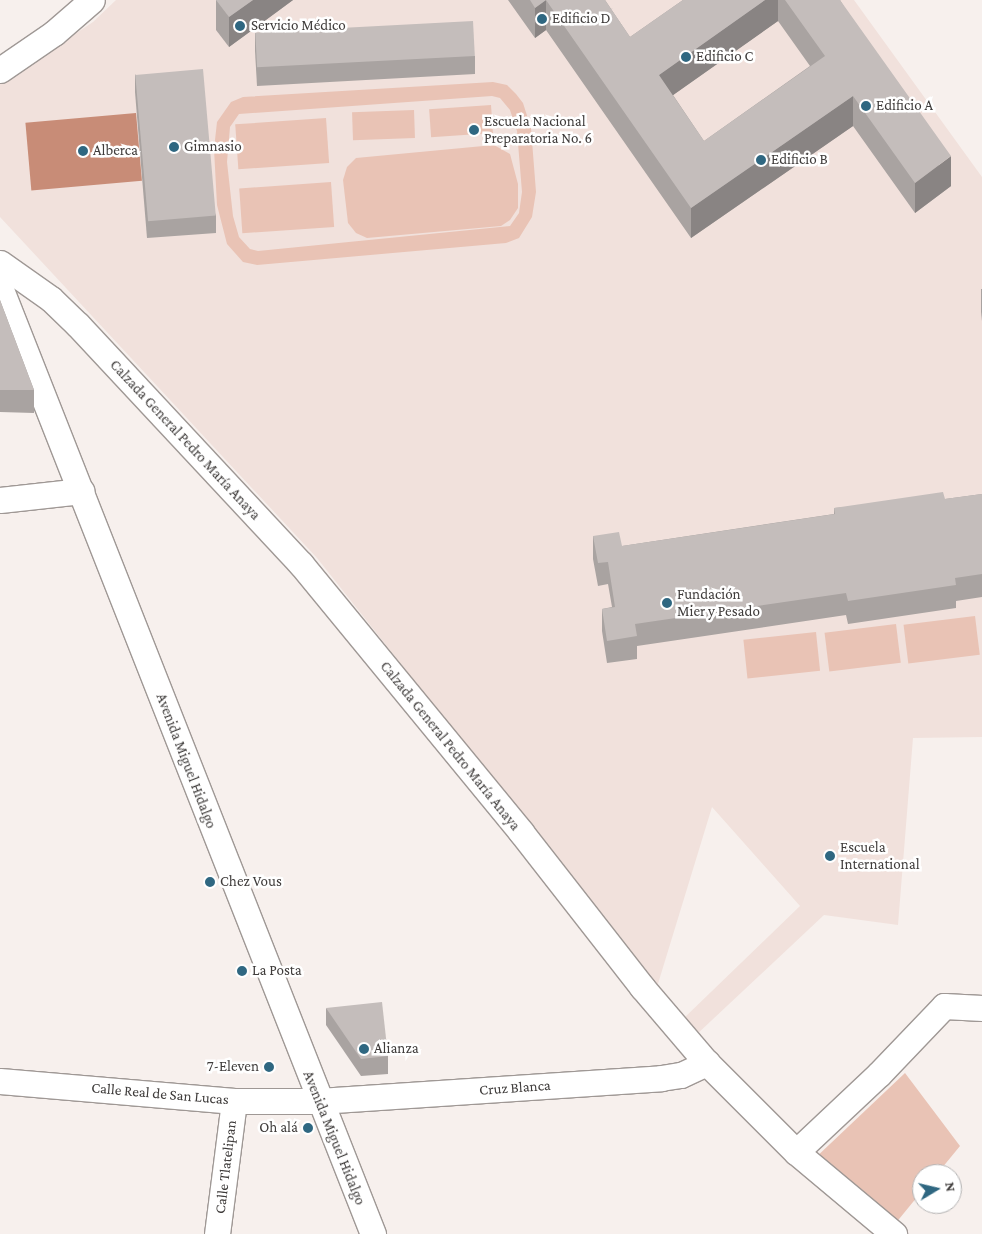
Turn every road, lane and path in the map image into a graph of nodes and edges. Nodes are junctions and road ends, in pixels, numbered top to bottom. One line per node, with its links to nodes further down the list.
1 (92, 0): 2 (street)
2 (0, 70)
3 (0, 263): 8 (street, Calzada General Pedro María Anaya)
4 (0, 287): 5 (street, Avenida Miguel Hidalgo)
5 (82, 491): 6 (street); 10 (street, Avenida Miguel Hidalgo)
6 (0, 500)
7 (982, 1008): 12 (street)
8 (707, 1063): 10 (street, Cruz Blanca); 12 (street, Calzada General Pedro María Anaya)
9 (0, 1081): 11 (street, Calle Real de San Lucas)
10 (319, 1100): 11 (street, Calle Real de San Lucas); 14 (street, Avenida Miguel Hidalgo)
11 (234, 1101): 13 (street, Calle Tlatelipan)
12 (796, 1152): 15 (street, Calzada General Pedro María Anaya)
13 (217, 1234)
14 (372, 1234)
15 (894, 1234)

